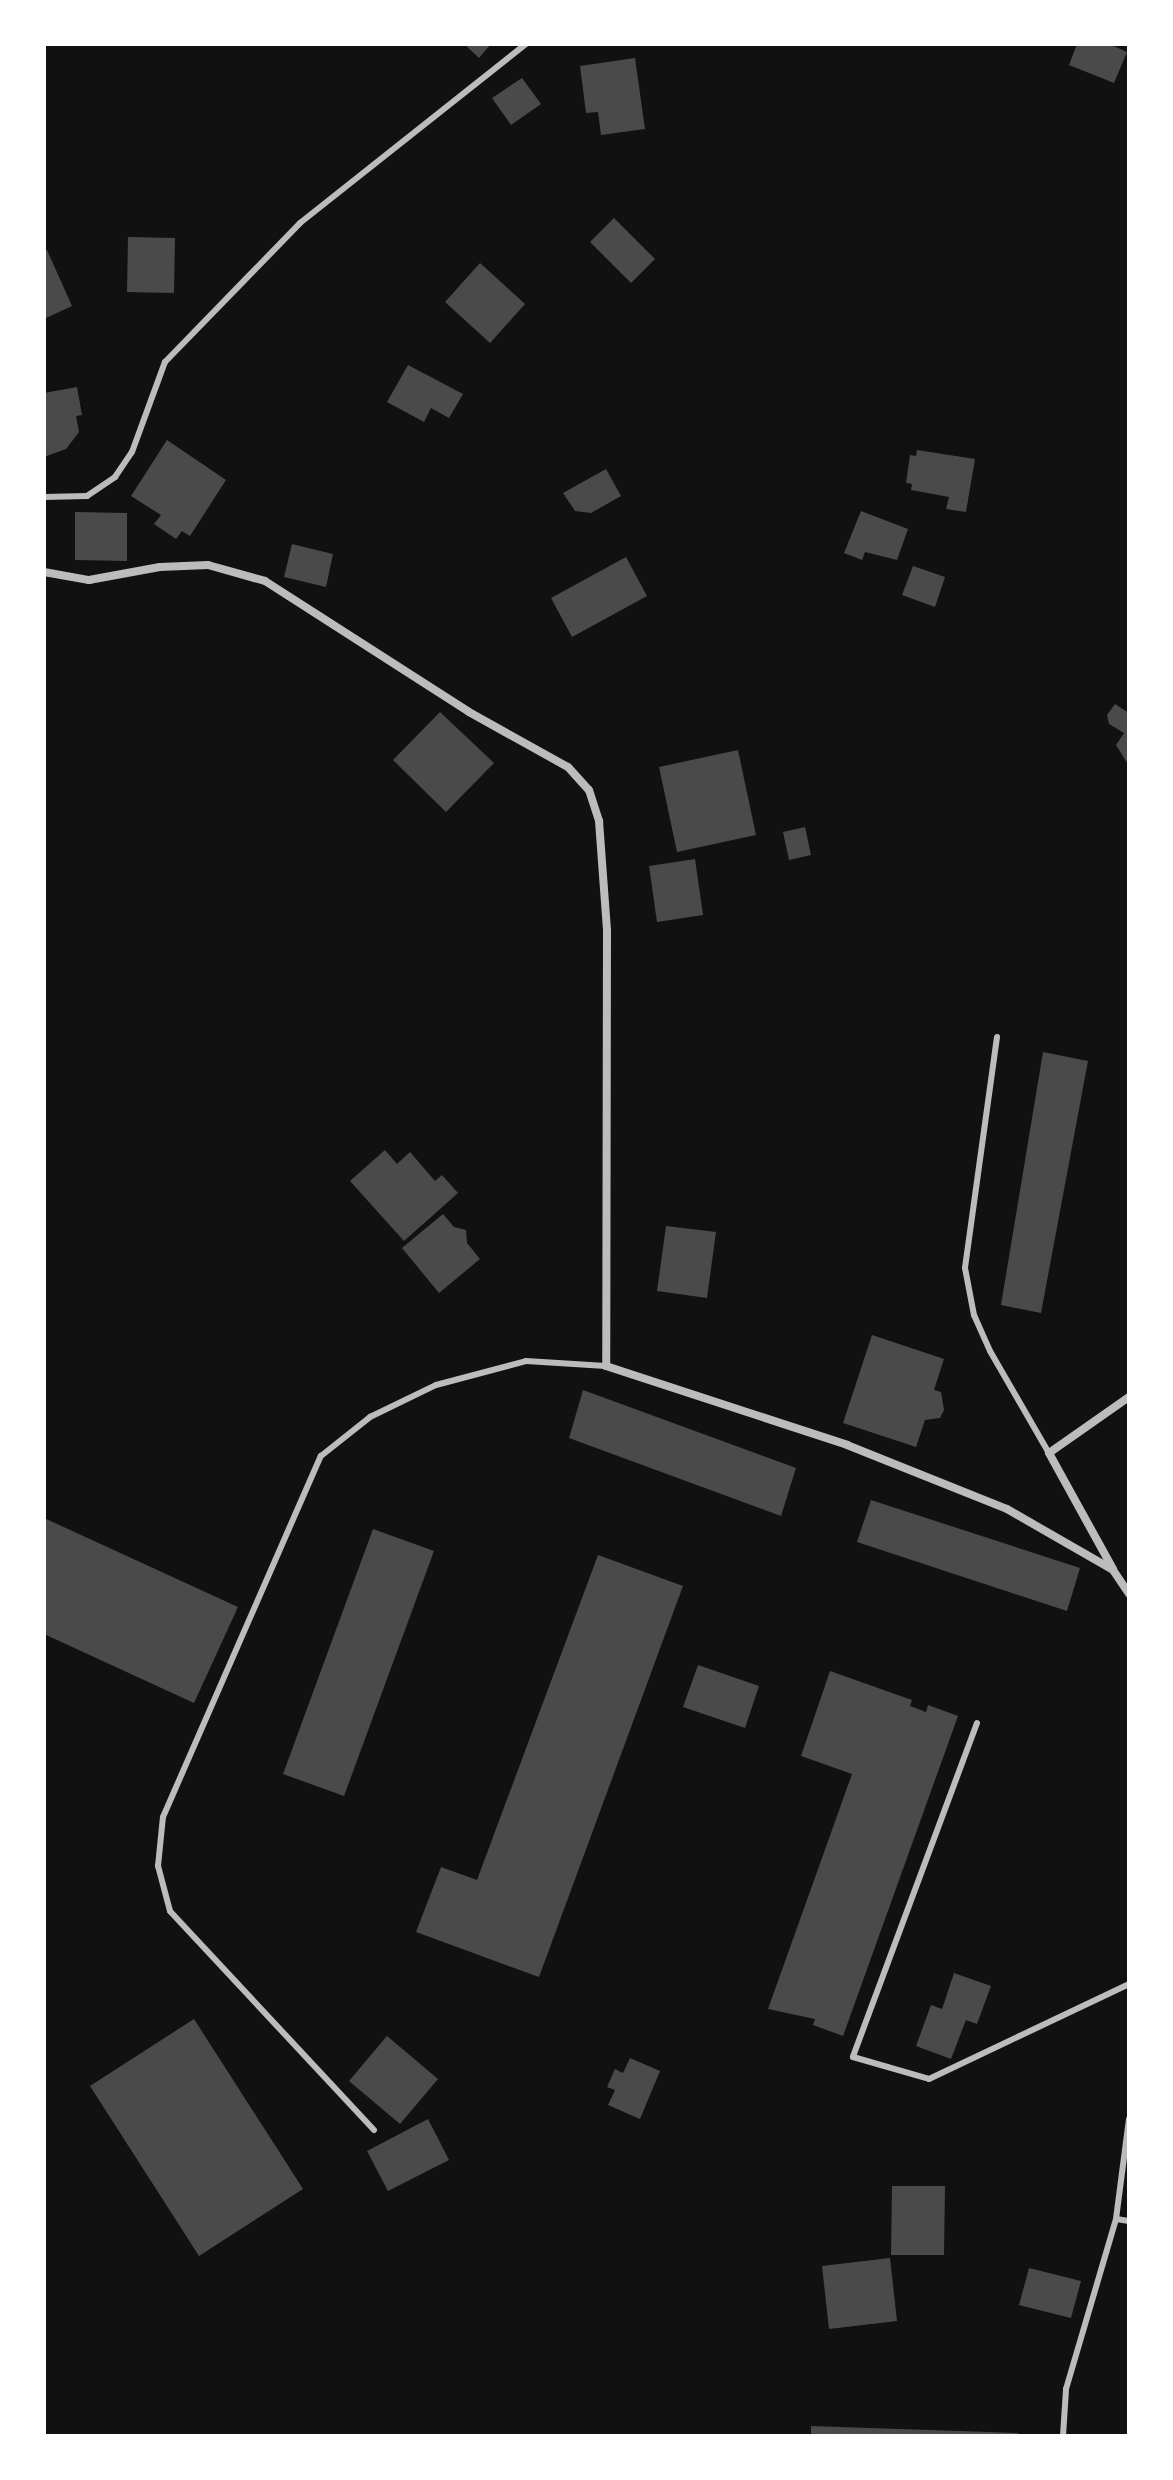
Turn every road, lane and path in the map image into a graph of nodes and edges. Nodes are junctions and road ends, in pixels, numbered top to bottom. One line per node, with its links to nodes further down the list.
1 (526, 44): 2 (lane)
2 (44, 497)
3 (44, 572): 5 (street)
4 (997, 1037): 7 (lane)
5 (606, 1366): 8 (street); 13 (lane)
6 (1129, 1397): 7 (street)
7 (1049, 1453): 8 (street)
8 (1113, 1570): 9 (street)
9 (1129, 1594)
10 (977, 1723): 11 (lane)
11 (1129, 1984)
12 (1129, 2119): 14 (lane)
13 (374, 2130)
14 (1116, 2219): 15 (lane); 16 (lane)
15 (1129, 2221)
16 (1063, 2436)

